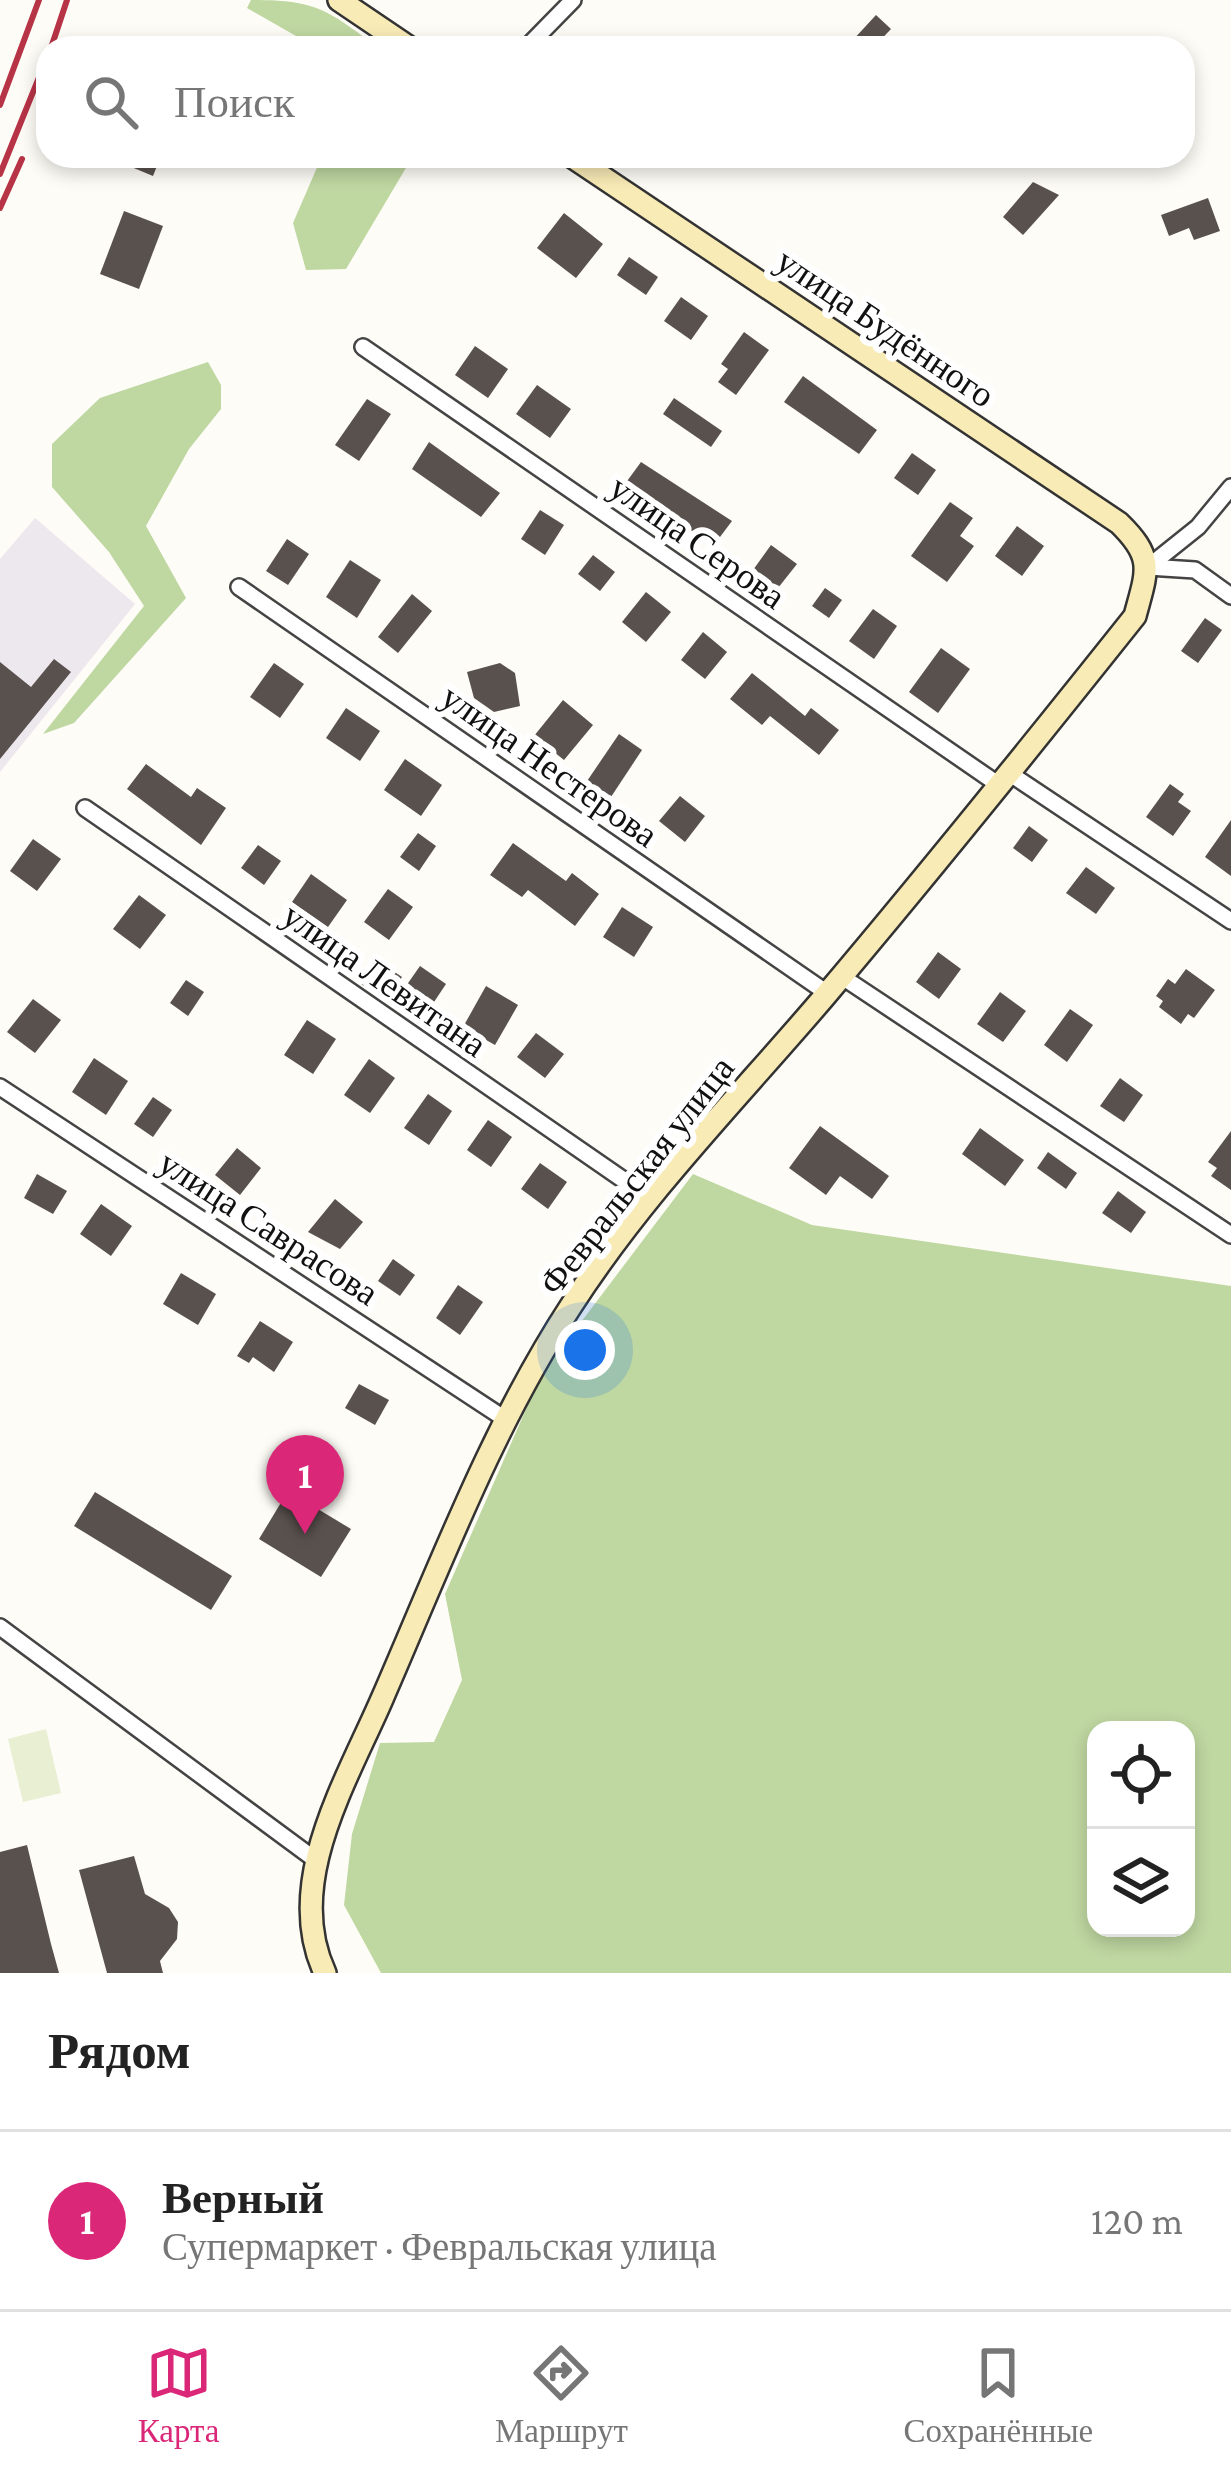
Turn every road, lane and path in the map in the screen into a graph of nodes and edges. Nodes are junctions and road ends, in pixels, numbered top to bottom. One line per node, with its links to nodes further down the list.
1 (340, 0): 3 (main road)
2 (573, 0): 4 (street)
3 (392, 36)
4 (538, 36)
5 (589, 168): 8 (main road, улица Будённого)
6 (363, 346): 11 (street, улица Серова)
7 (1231, 487): 8 (street)
8 (1148, 567): 10 (street); 11 (main road, Февральская улица)
9 (239, 587): 14 (street, улица Нестерова)
10 (1231, 596)
11 (1004, 779): 13 (street, улица Серова); 14 (main road, Февральская улица)
12 (85, 808): 16 (street, улица Левитана)
13 (1231, 921)
14 (834, 985): 16 (main road, Февральская улица); 17 (street, улица Нестерова)
15 (0, 1087): 18 (street, улица Саврасова)
16 (648, 1203): 18 (main road, Февральская улица)
17 (1231, 1235)
18 (506, 1419): 20 (main road, Февральская улица)
19 (0, 1627): 20 (street)
20 (317, 1861): 21 (main road, Февральская улица)
21 (325, 1973)

